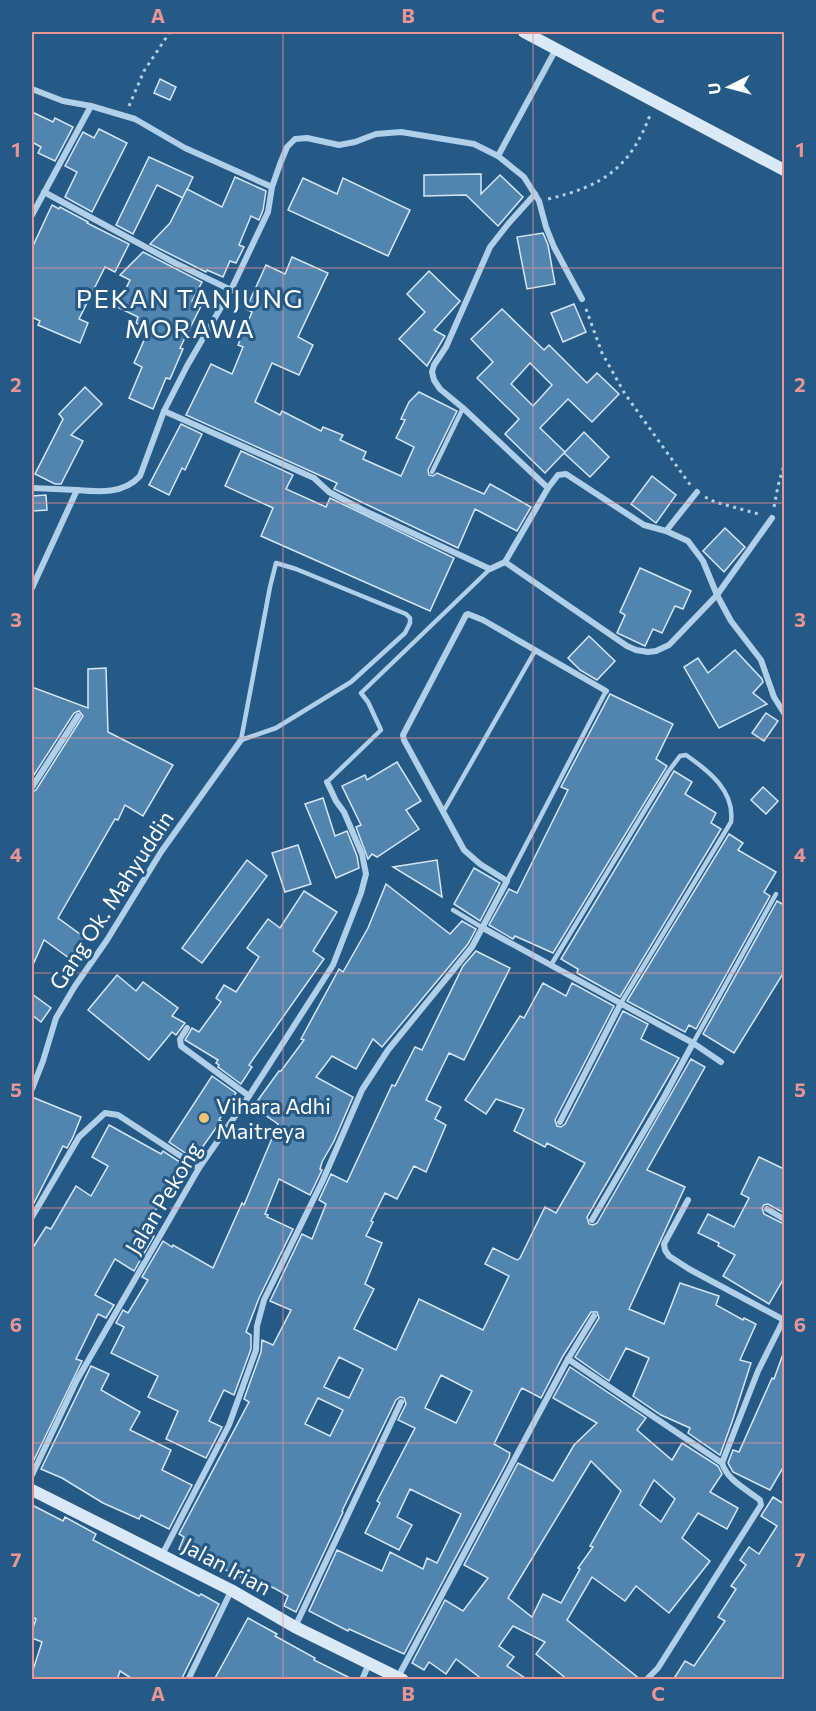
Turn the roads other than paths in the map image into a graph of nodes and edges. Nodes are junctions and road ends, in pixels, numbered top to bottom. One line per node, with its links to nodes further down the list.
1 (524, 32): 2 (main road)
2 (556, 49): 5 (street); 6 (main road)
3 (32, 89): 4 (street)
4 (91, 106): 7 (street); 8 (street)
5 (498, 156): 7 (street); 9 (street)
6 (784, 170)
7 (272, 187): 11 (street)
8 (44, 192): 10 (street); 11 (street)
9 (537, 197): 12 (street); 13 (street)
10 (32, 215)
11 (231, 290): 14 (street)
12 (582, 299)
13 (463, 408): 15 (lane); 17 (street)
14 (164, 411): 18 (street); 23 (street)
15 (432, 472)
16 (32, 488): 18 (street)
17 (548, 488): 21 (street); 22 (street)
18 (77, 490): 24 (street)
19 (697, 492): 21 (street)
20 (772, 518): 25 (street)
21 (666, 531): 25 (street)
22 (505, 562): 23 (street); 25 (street)
23 (490, 569): 31 (lane)
24 (32, 588)
25 (717, 595): 28 (street)
26 (535, 651): 27 (street); 33 (lane); 33 (street)
27 (606, 691): 34 (lane)
28 (784, 713)
29 (78, 716): 32 (street)
30 (241, 740): 30 (lane); 43 (street, Gang Ok. Mahyuddin)
31 (327, 782): 44 (street, Jalan Pekong)
32 (32, 788)
33 (443, 812): 34 (street)
34 (507, 881): 37 (street)
35 (776, 894): 41 (lane)
36 (453, 910): 37 (lane)
37 (483, 928): 38 (street); 59 (street)
38 (551, 965): 39 (street); 39 (lane)
39 (621, 1003): 41 (street); 45 (street)
40 (188, 1028): 44 (street)
41 (693, 1043): 42 (street); 51 (street)
42 (721, 1062)
43 (32, 1089)
44 (249, 1096): 46 (street, Jalan Pekong)
45 (560, 1122)
46 (199, 1168): 49 (street); 57 (street, Jalan Pekong)
47 (688, 1200): 53 (street)
48 (767, 1209): 50 (street)
49 (32, 1217)
50 (784, 1219)
51 (592, 1220)
52 (594, 1316): 54 (street)
53 (784, 1319): 56 (street)
54 (568, 1359): 56 (street); 63 (street)
55 (400, 1402): 61 (street)
56 (722, 1463): 66 (street)
57 (32, 1475)
58 (32, 1490): 59 (main road, Jalan Irian)
59 (162, 1555): 60 (main road, Jalan Irian)
60 (231, 1590): 61 (main road, Jalan Irian); 64 (street)
61 (295, 1627): 62 (main road, Jalan Irian)
62 (369, 1662): 63 (main road, Jalan Irian); 65 (street)
63 (400, 1678)
64 (188, 1680)
65 (362, 1680)
66 (646, 1680)

